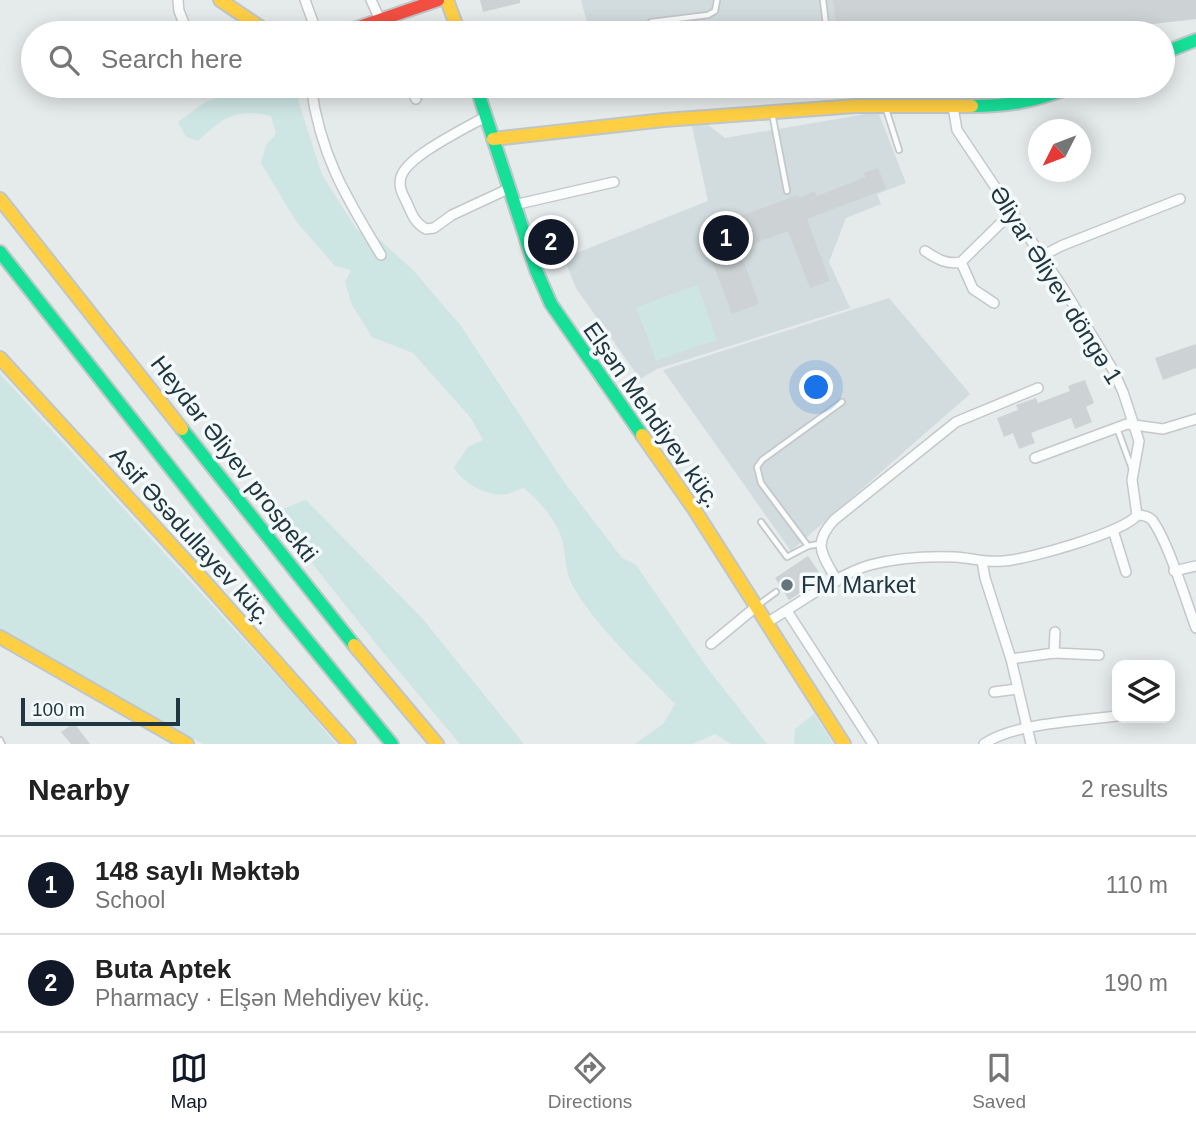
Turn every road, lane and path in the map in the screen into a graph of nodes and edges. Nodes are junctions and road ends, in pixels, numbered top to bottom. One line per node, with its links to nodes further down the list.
1 (178, 0): 9 (street)
2 (220, 0): 10 (main road)
3 (305, 0): 11 (street)
4 (371, 0): 12 (street)
5 (438, 0): 13 (main road)
6 (447, 0): 14 (main road)
7 (717, 0): 15 (lane)
8 (823, 0): 16 (lane)
9 (183, 21)
10 (251, 21)
11 (313, 21)
12 (381, 21)
13 (396, 21)
14 (455, 21)
15 (660, 21)
16 (826, 21)
17 (1196, 40): 18 (main road)
18 (1175, 48)
19 (313, 98): 37 (street)
20 (479, 98): 25 (main road, Elşən Mehdiyev küç.)
21 (1037, 98): 23 (main road)
22 (885, 105): 23 (main road); 24 (main road); 27 (lane)
23 (953, 107): 34 (street, Əliyar Əliyev döngə 1)
24 (772, 112): 26 (main road); 30 (lane)
25 (485, 117): 26 (main road, Elşən Mehdiyev küç.); 29 (street)
26 (493, 138): 29 (main road, Elşən Mehdiyev küç.)
27 (899, 150)
28 (614, 182): 33 (street)
29 (508, 189): 33 (main road, Elşən Mehdiyev küç.)
30 (787, 191)
31 (0, 199): 77 (main road, Heydər Əliyev prospekti)
32 (1180, 199): 38 (street)
33 (514, 205): 60 (main road, Elşən Mehdiyev küç.)
34 (1012, 212): 38 (street, Əliyar Əliyev döngə 1); 39 (street)
35 (925, 251): 39 (street)
36 (0, 252): 76 (main road)
37 (380, 255)
38 (1042, 256): 45 (street, Əliyar Əliyev döngə 1)
39 (961, 262): 40 (street)
40 (994, 303)
41 (0, 358): 75 (main road, Asif Əsədullayev küç.)
42 (1038, 388): 52 (street)
43 (842, 402): 53 (lane)
44 (1196, 419): 45 (street)
45 (1135, 423): 46 (street); 48 (street, Əliyar Əliyev döngə 1)
46 (1116, 427): 47 (street); 48 (lane)
47 (1035, 458)
48 (1134, 471): 49 (street, Əliyar Əliyev döngə 1)
49 (1137, 515): 51 (street); 56 (street)
50 (761, 522): 53 (lane)
51 (1113, 530): 54 (street); 57 (street)
52 (820, 544): 53 (lane); 58 (street)
53 (808, 546)
54 (982, 561): 58 (street); 69 (street)
55 (1196, 566): 56 (street)
56 (1174, 571): 63 (street)
57 (1126, 572)
58 (837, 581): 61 (street)
59 (776, 592): 60 (lane)
60 (757, 606): 62 (main road, Elşən Mehdiyev küç.); 66 (street)
61 (787, 611): 62 (street); 79 (street)
62 (768, 622): 78 (main road, Elşən Mehdiyev küç.)
63 (1196, 628)
64 (1055, 632): 67 (street)
65 (0, 637): 74 (main road)
66 (711, 644)
67 (1054, 653): 68 (street); 69 (street)
68 (1099, 655)
69 (1011, 659): 70 (street)
70 (1017, 689): 71 (street); 73 (street)
71 (994, 692)
72 (1112, 717): 73 (street)
73 (1027, 728): 80 (street); 81 (street)
74 (187, 744)
75 (349, 744)
76 (392, 744)
77 (437, 744)
78 (844, 744)
79 (873, 744)
80 (984, 744)
81 (1031, 744)

